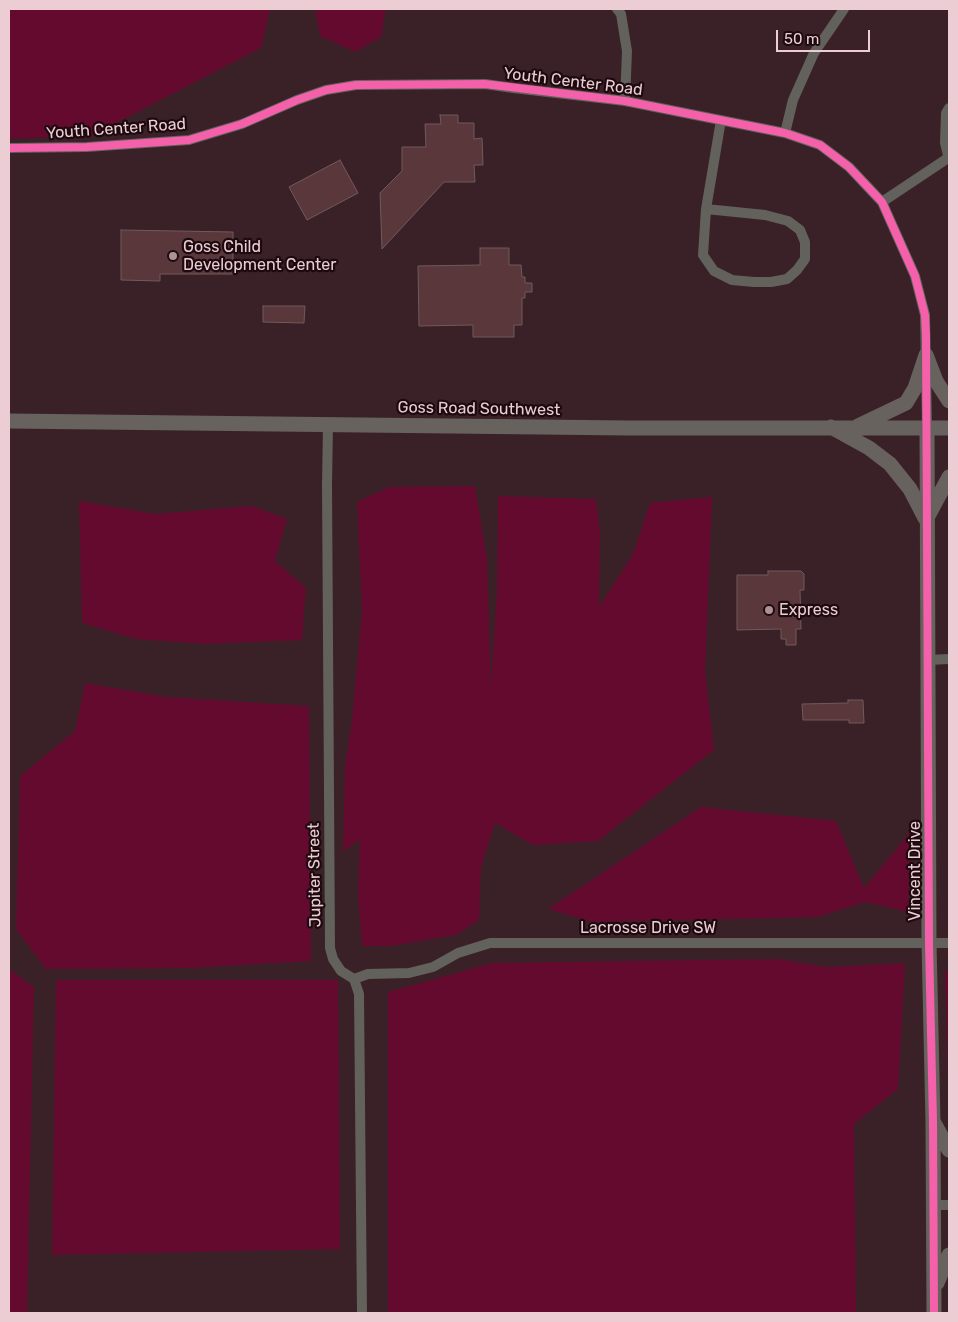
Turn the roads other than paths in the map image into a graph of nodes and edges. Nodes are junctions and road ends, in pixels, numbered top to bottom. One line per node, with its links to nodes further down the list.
1 (617, 9): 3 (street)
2 (844, 9): 6 (street)
3 (625, 101): 5 (street, Youth Center Road); 7 (street, Youth Center Road)
4 (949, 108): 8 (street)
5 (721, 120): 6 (street, Youth Center Road); 10 (street)
6 (785, 133): 9 (street, Youth Center Road)
7 (9, 148)
8 (949, 158): 9 (street)
9 (882, 202): 11 (street, Youth Center Road)
10 (706, 210): 10 (street)
11 (926, 355): 12 (street); 16 (street); 17 (street, Youth Center Road)
12 (949, 401)
13 (9, 421): 14 (street, Goss Road Southwest)
14 (328, 424): 15 (street, Goss Road Southwest); 25 (street, Jupiter Street)
15 (830, 427): 16 (street, Goss Road Southwest); 20 (street)
16 (854, 427): 17 (street, Goss Road Southwest)
17 (927, 428): 18 (street, Goss Road Southwest); 20 (street, Vincent Drive)
18 (949, 428)
19 (949, 477): 20 (street)
20 (926, 519): 22 (street, Vincent Drive)
21 (949, 659): 22 (street)
22 (928, 660): 23 (street, Vincent Drive)
23 (929, 943): 24 (street, Lacrosse Drive SW); 25 (street, Lacrosse Drive SW); 26 (street, Vincent Drive)
24 (949, 943)
25 (354, 979): 32 (street)
26 (933, 1122): 27 (street); 29 (street, Vincent Drive)
27 (949, 1150)
28 (949, 1205): 29 (street)
29 (934, 1206): 31 (street, Vincent Drive)
30 (949, 1255): 31 (street)
31 (934, 1289): 33 (street, Vincent Drive)
32 (362, 1313)
33 (934, 1313)

